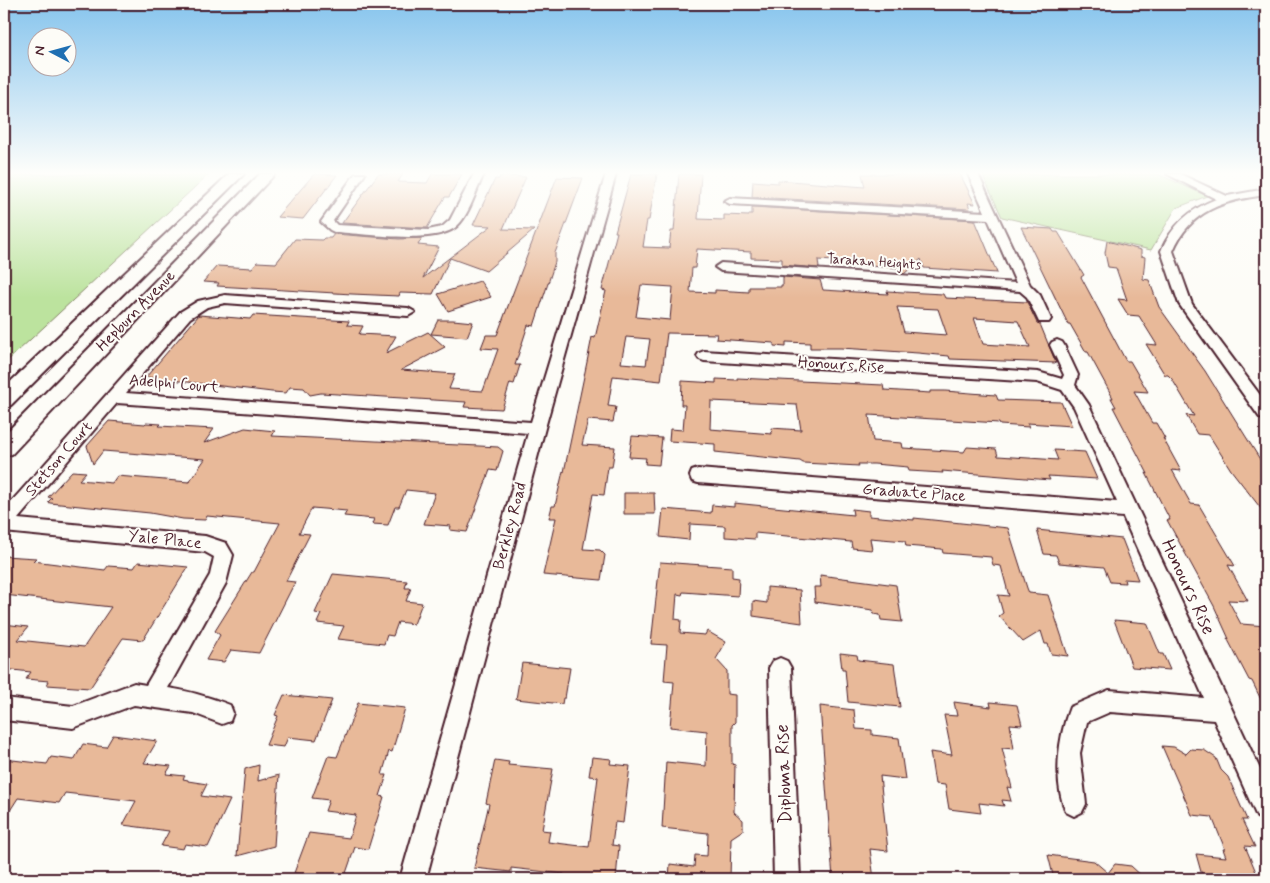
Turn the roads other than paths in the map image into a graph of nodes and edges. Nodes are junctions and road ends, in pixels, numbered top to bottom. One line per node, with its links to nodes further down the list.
1 (195, 215): 17 (main road, Hepburn Avenue)
2 (228, 215): 20 (main road, Hepburn Avenue)
3 (332, 215): 4 (street)
4 (458, 215)
5 (599, 215): 19 (street, Berkley Road)
6 (978, 215): 8 (street)
7 (1192, 215): 18 (street)
8 (992, 216): 10 (street)
9 (721, 267): 10 (street, Tarakan Heights)
10 (1024, 287): 12 (street)
11 (408, 312): 16 (street, Adelphi Court)
12 (1044, 318)
13 (1057, 345): 15 (street)
14 (704, 356): 15 (street, Honours Rise)
15 (1067, 386): 22 (street, Honours Rise)
16 (113, 397): 19 (street, Adelphi Court); 23 (street, Stetson Court)
17 (4, 400)
18 (1266, 414)
19 (537, 428): 31 (street, Berkley Road)
20 (4, 448)
21 (698, 476): 22 (street, Graduate Place)
22 (1129, 510): 27 (street, Honours Rise)
23 (4, 523): 25 (street, Yale Place)
24 (780, 668): 32 (street, Diploma Rise)
25 (152, 695): 26 (street); 28 (street)
26 (4, 709)
27 (1221, 710): 29 (street); 30 (street, Honours Rise)
28 (222, 713)
29 (1074, 804)
30 (1266, 808)
31 (413, 879)
32 (787, 879)

